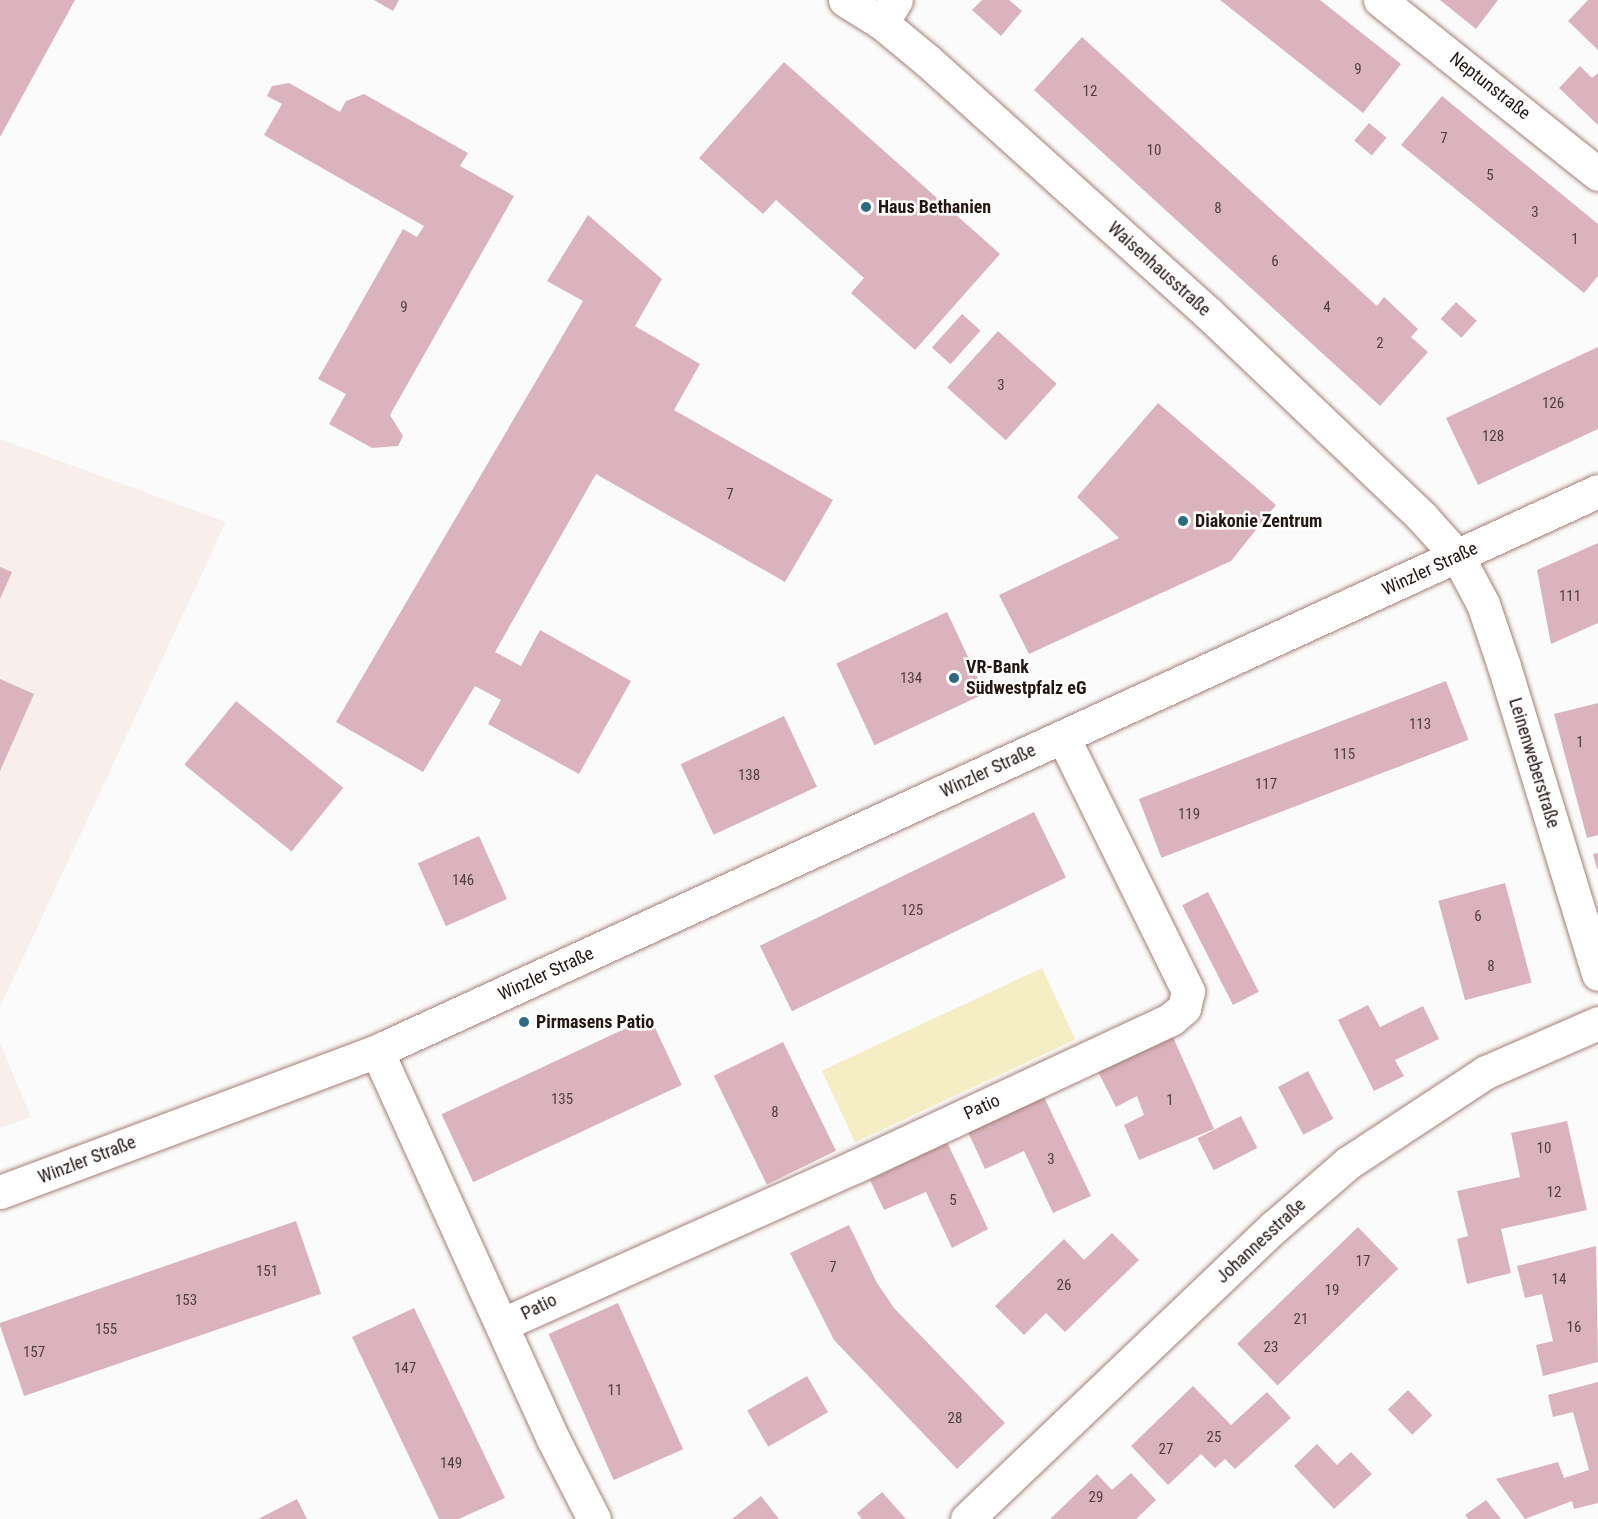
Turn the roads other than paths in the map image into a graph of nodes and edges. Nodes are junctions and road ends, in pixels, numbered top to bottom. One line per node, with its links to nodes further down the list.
1 (845, 0): 3 (street, Waisenhausstraße)
2 (1380, 0): 4 (street, Neptunstraße)
3 (889, 12): 6 (street, Waisenhausstraße)
4 (1598, 174)
5 (1598, 491): 6 (street, Winzler Straße)
6 (1458, 557): 7 (street, Winzler Straße); 8 (street, Leinenweberstraße)
7 (1063, 737): 10 (street, Winzler Straße); 12 (street, Patio)
8 (1598, 974)
9 (1598, 1023): 14 (street, Johannesstraße)
10 (377, 1051): 11 (street, Winzler Straße); 12 (street)
11 (0, 1192)
12 (503, 1324): 13 (street)
13 (586, 1517)
14 (967, 1519)

